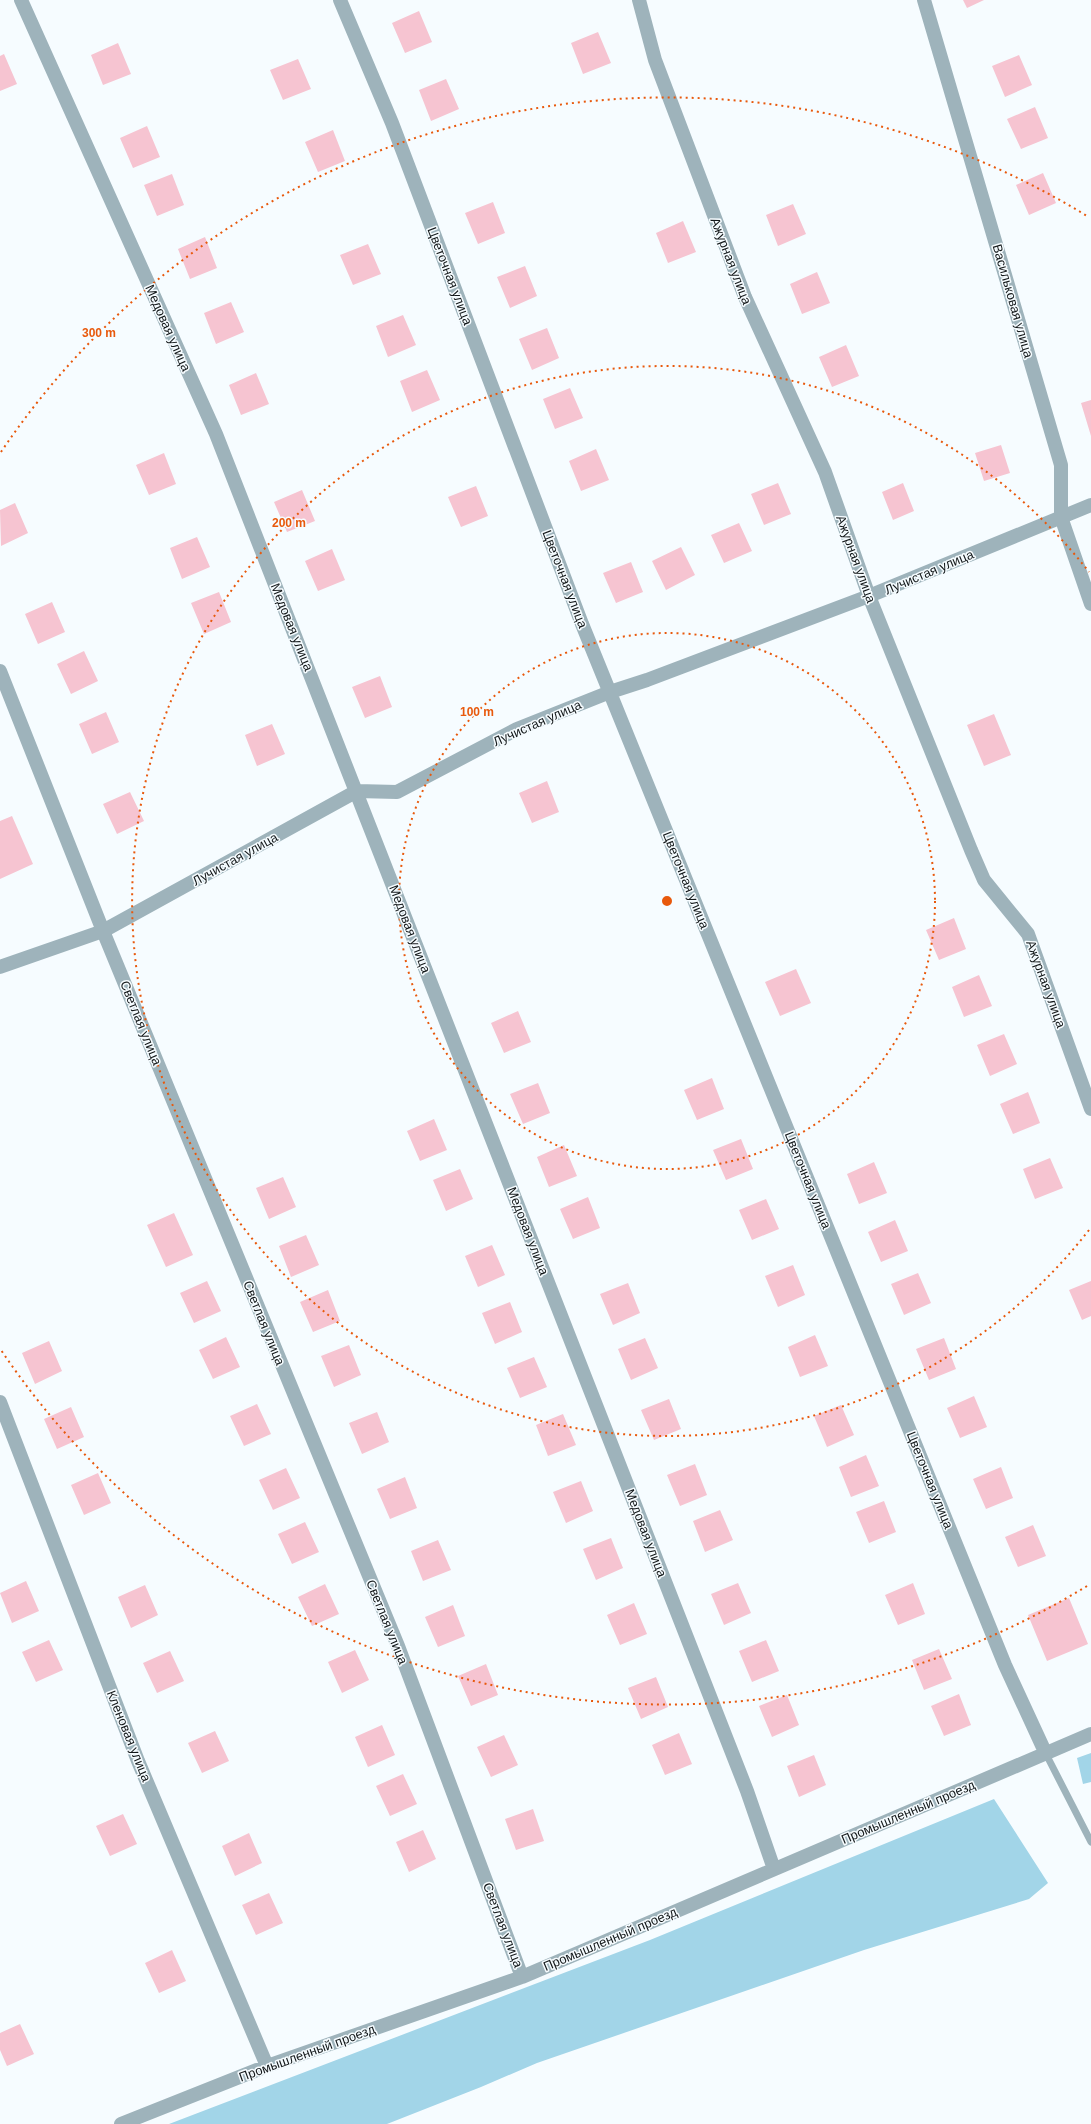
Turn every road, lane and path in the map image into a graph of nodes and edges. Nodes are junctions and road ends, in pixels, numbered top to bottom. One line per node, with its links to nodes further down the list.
1 (21, 0): 11 (street, Медовая улица)
2 (340, 0): 10 (street, Цветочная улица)
3 (639, 0): 7 (street, Ажурная улица)
4 (924, 0): 6 (street, Васильковая улица)
5 (1091, 505): 6 (street, Лучистая улица)
6 (1061, 517): 7 (street, Лучистая улица); 8 (street, Васильковая улица)
7 (869, 596): 10 (street, Лучистая улица); 14 (street, Ажурная улица)
8 (1091, 604)
9 (0, 671): 12 (street, Светлая улица)
10 (610, 692): 11 (street, Лучистая улица); 17 (street, Цветочная улица)
11 (357, 792): 12 (street, Лучистая улица); 19 (street, Медовая улица)
12 (103, 931): 13 (street, Лучистая улица); 20 (street, Светлая улица)
13 (0, 967)
14 (1091, 1109)
15 (0, 1402): 21 (street, Кленовая улица)
16 (1091, 1734): 17 (street, Промышленный проезд)
17 (1046, 1754): 18 (lane); 19 (street, Промышленный проезд)
18 (1091, 1842)
19 (774, 1868): 20 (street, Промышленный проезд)
20 (522, 1976): 21 (street, Промышленный проезд)
21 (267, 2066): 22 (street, Промышленный проезд)
22 (121, 2124)

